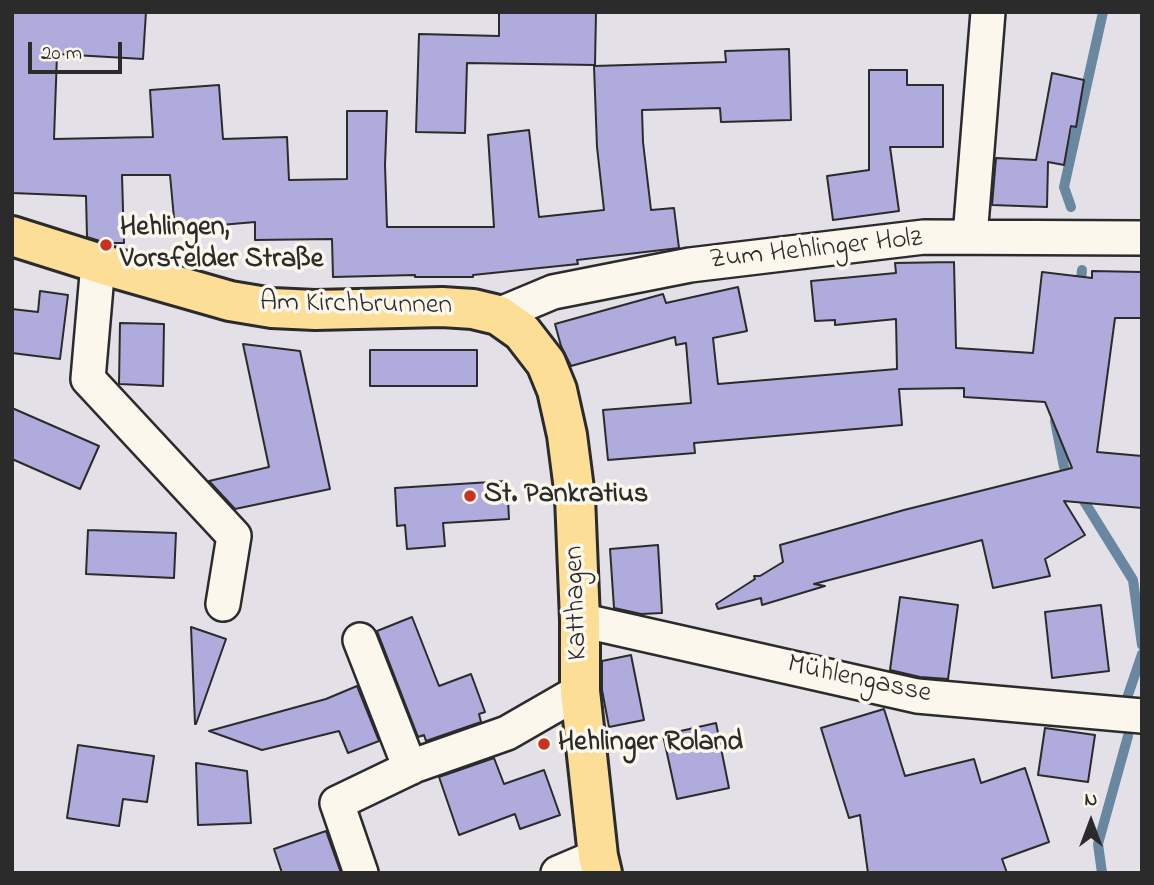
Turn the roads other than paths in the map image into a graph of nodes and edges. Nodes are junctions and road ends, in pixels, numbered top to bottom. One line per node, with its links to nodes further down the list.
1 (988, 12): 3 (street)
2 (12, 236): 5 (main road, Am Kirchbrunnen)
3 (970, 237): 4 (street, Zum Hehlinger Holz); 6 (street, Zum Hehlinger Holz)
4 (1142, 238)
5 (98, 263): 6 (main road, Am Kirchbrunnen); 7 (street)
6 (498, 315): 8 (main road, Katthagen)
7 (223, 604)
8 (580, 620): 10 (main road, Katthagen); 11 (street, Mühlengasse)
9 (360, 640): 12 (street)
10 (580, 691): 12 (street); 13 (main road, Katthagen)
11 (1142, 716)
12 (413, 766): 14 (street)
13 (600, 864): 15 (street)
14 (361, 873)
15 (558, 873)

